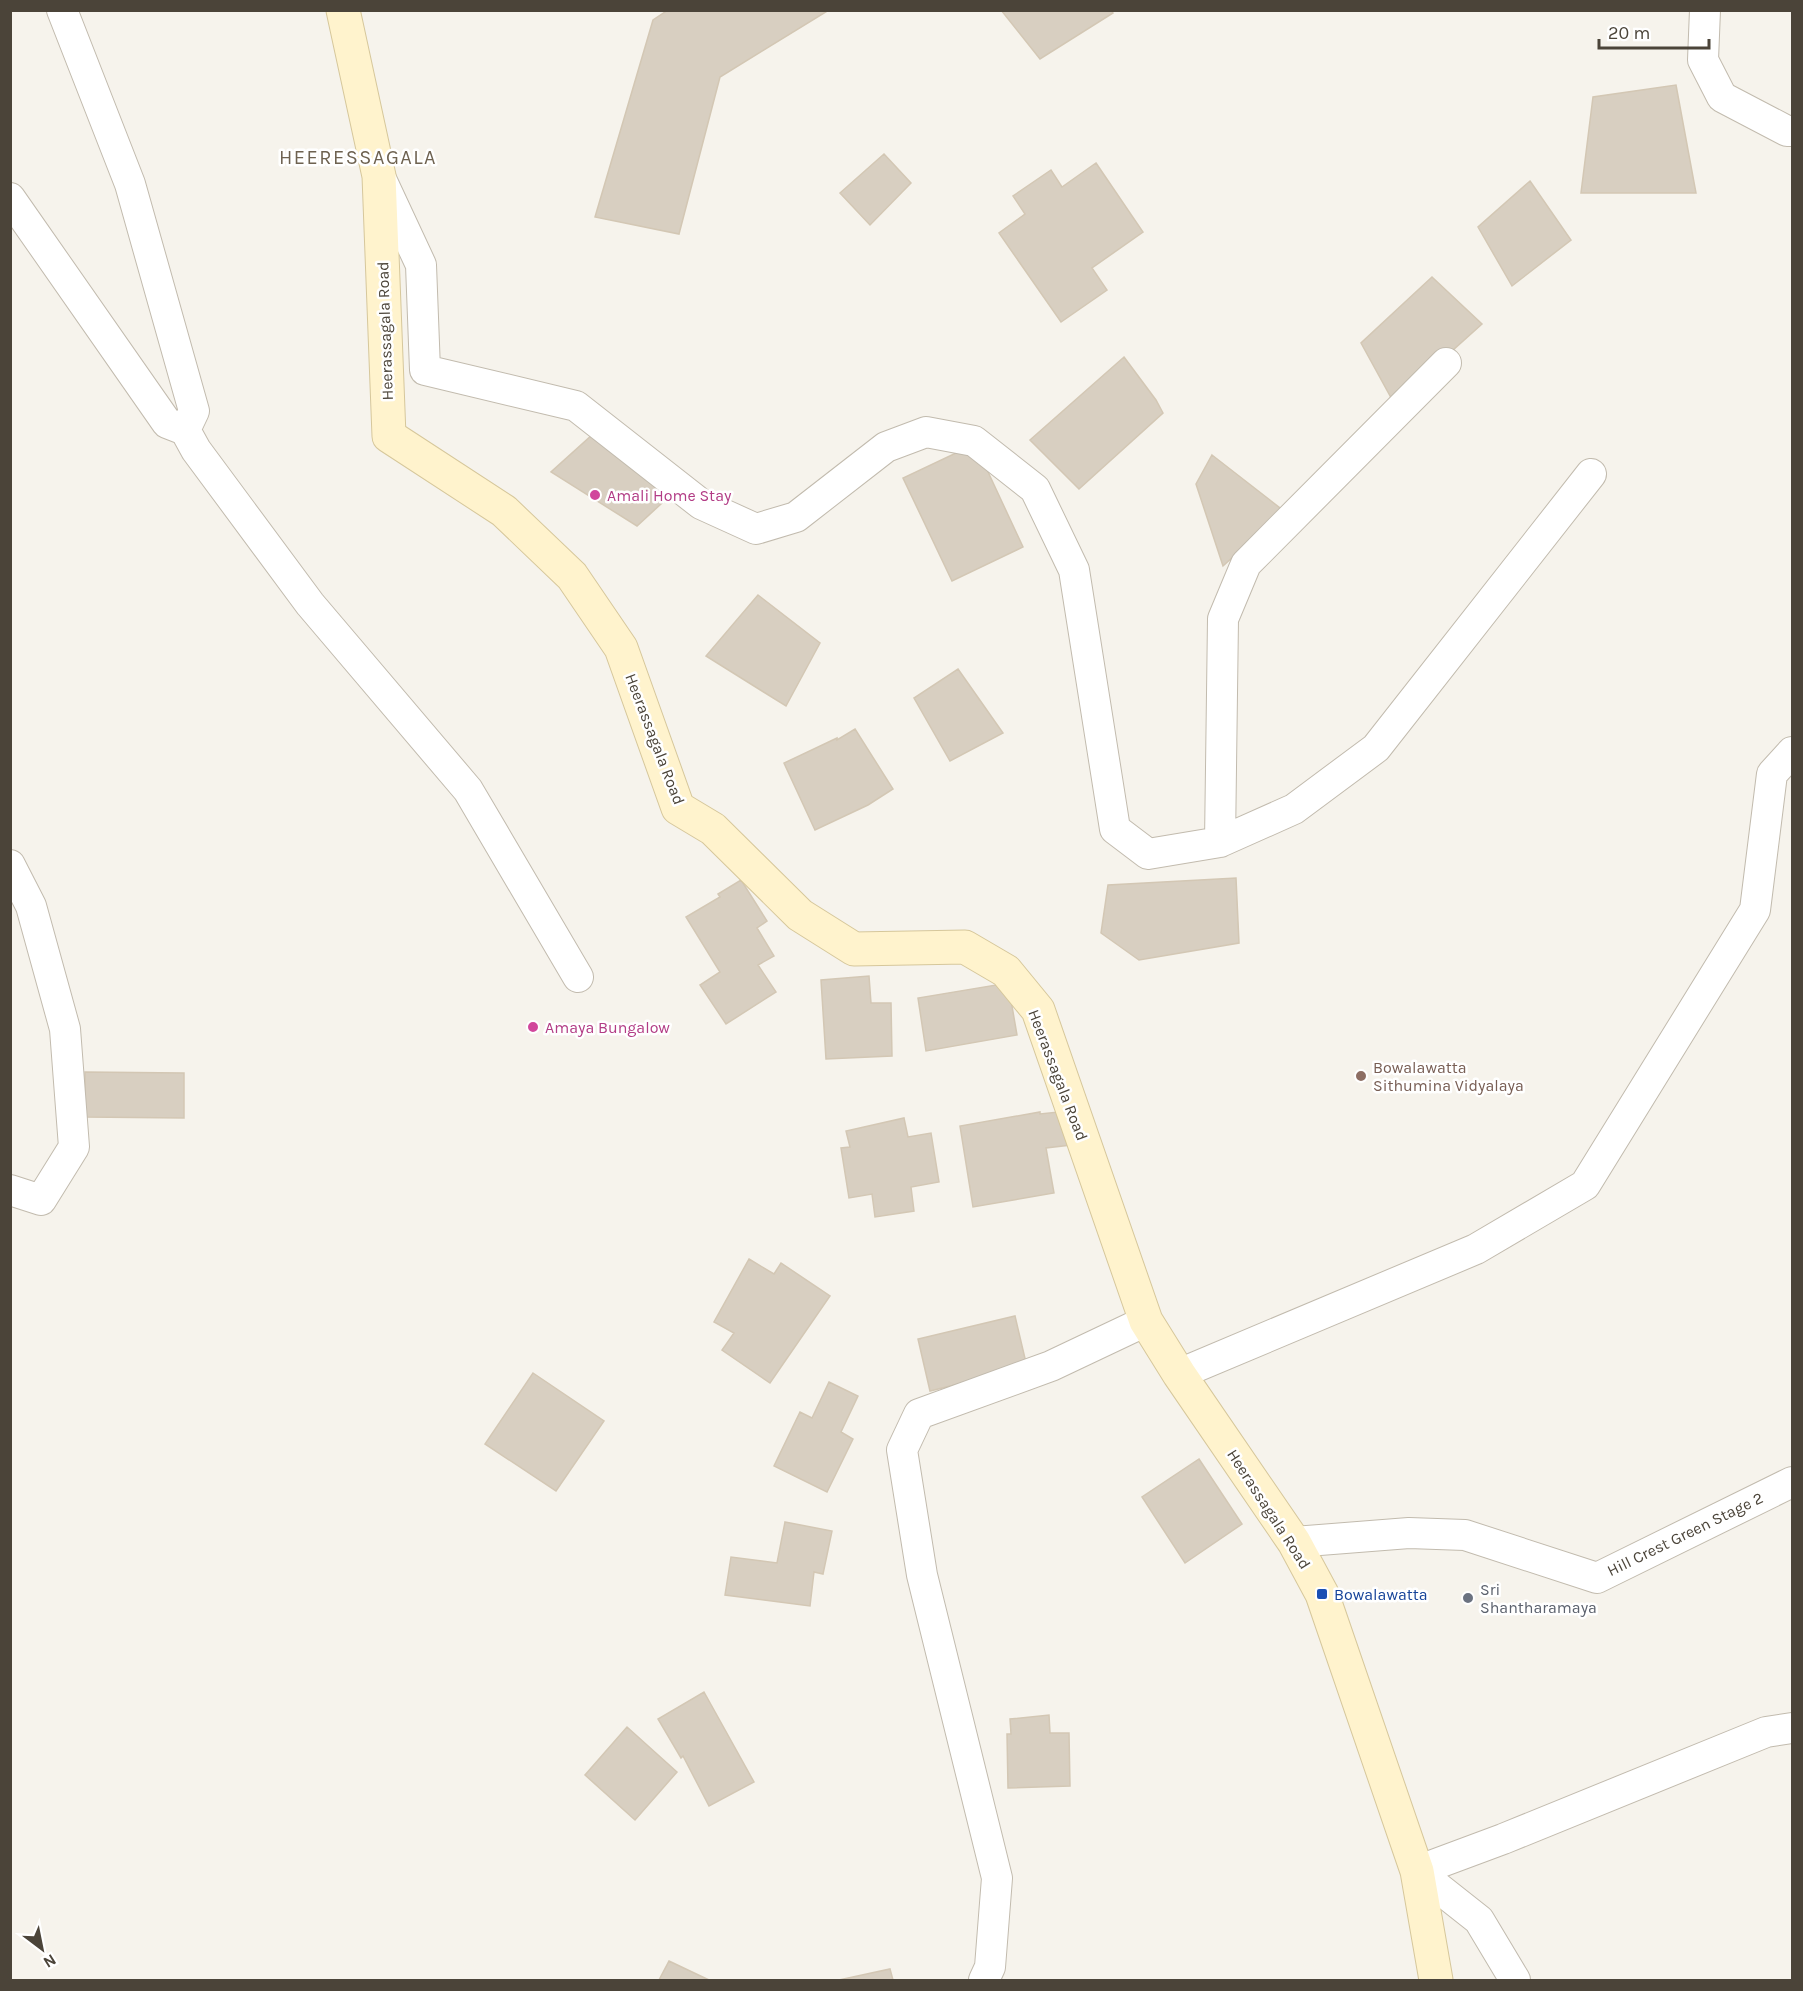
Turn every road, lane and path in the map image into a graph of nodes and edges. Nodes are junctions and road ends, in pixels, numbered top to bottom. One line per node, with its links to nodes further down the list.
1 (62, 10): 8 (street)
2 (343, 10): 5 (street, Heerassagala Road)
3 (1705, 10): 4 (street)
4 (1792, 131)
5 (379, 176): 11 (street); 15 (street, Heerassagala Road)
6 (10, 198): 8 (street)
7 (1446, 363): 11 (street)
8 (185, 430): 13 (street)
9 (1591, 474): 11 (street)
10 (1792, 752): 16 (street)
11 (1220, 842)
12 (10, 865): 14 (street)
13 (578, 977)
14 (10, 1190)
15 (1146, 1321): 16 (street, Heerassagala Road); 21 (street)
16 (1179, 1374): 18 (street, Heerassagala Road)
17 (1792, 1482): 18 (street, Hill Crest Green Stage 2)
18 (1294, 1542): 20 (street, Heerassagala Road)
19 (1792, 1728): 20 (street)
20 (1417, 1871): 22 (street, Heerassagala Road); 23 (street)
21 (984, 1980)
22 (1436, 1980)
23 (1515, 1980)

